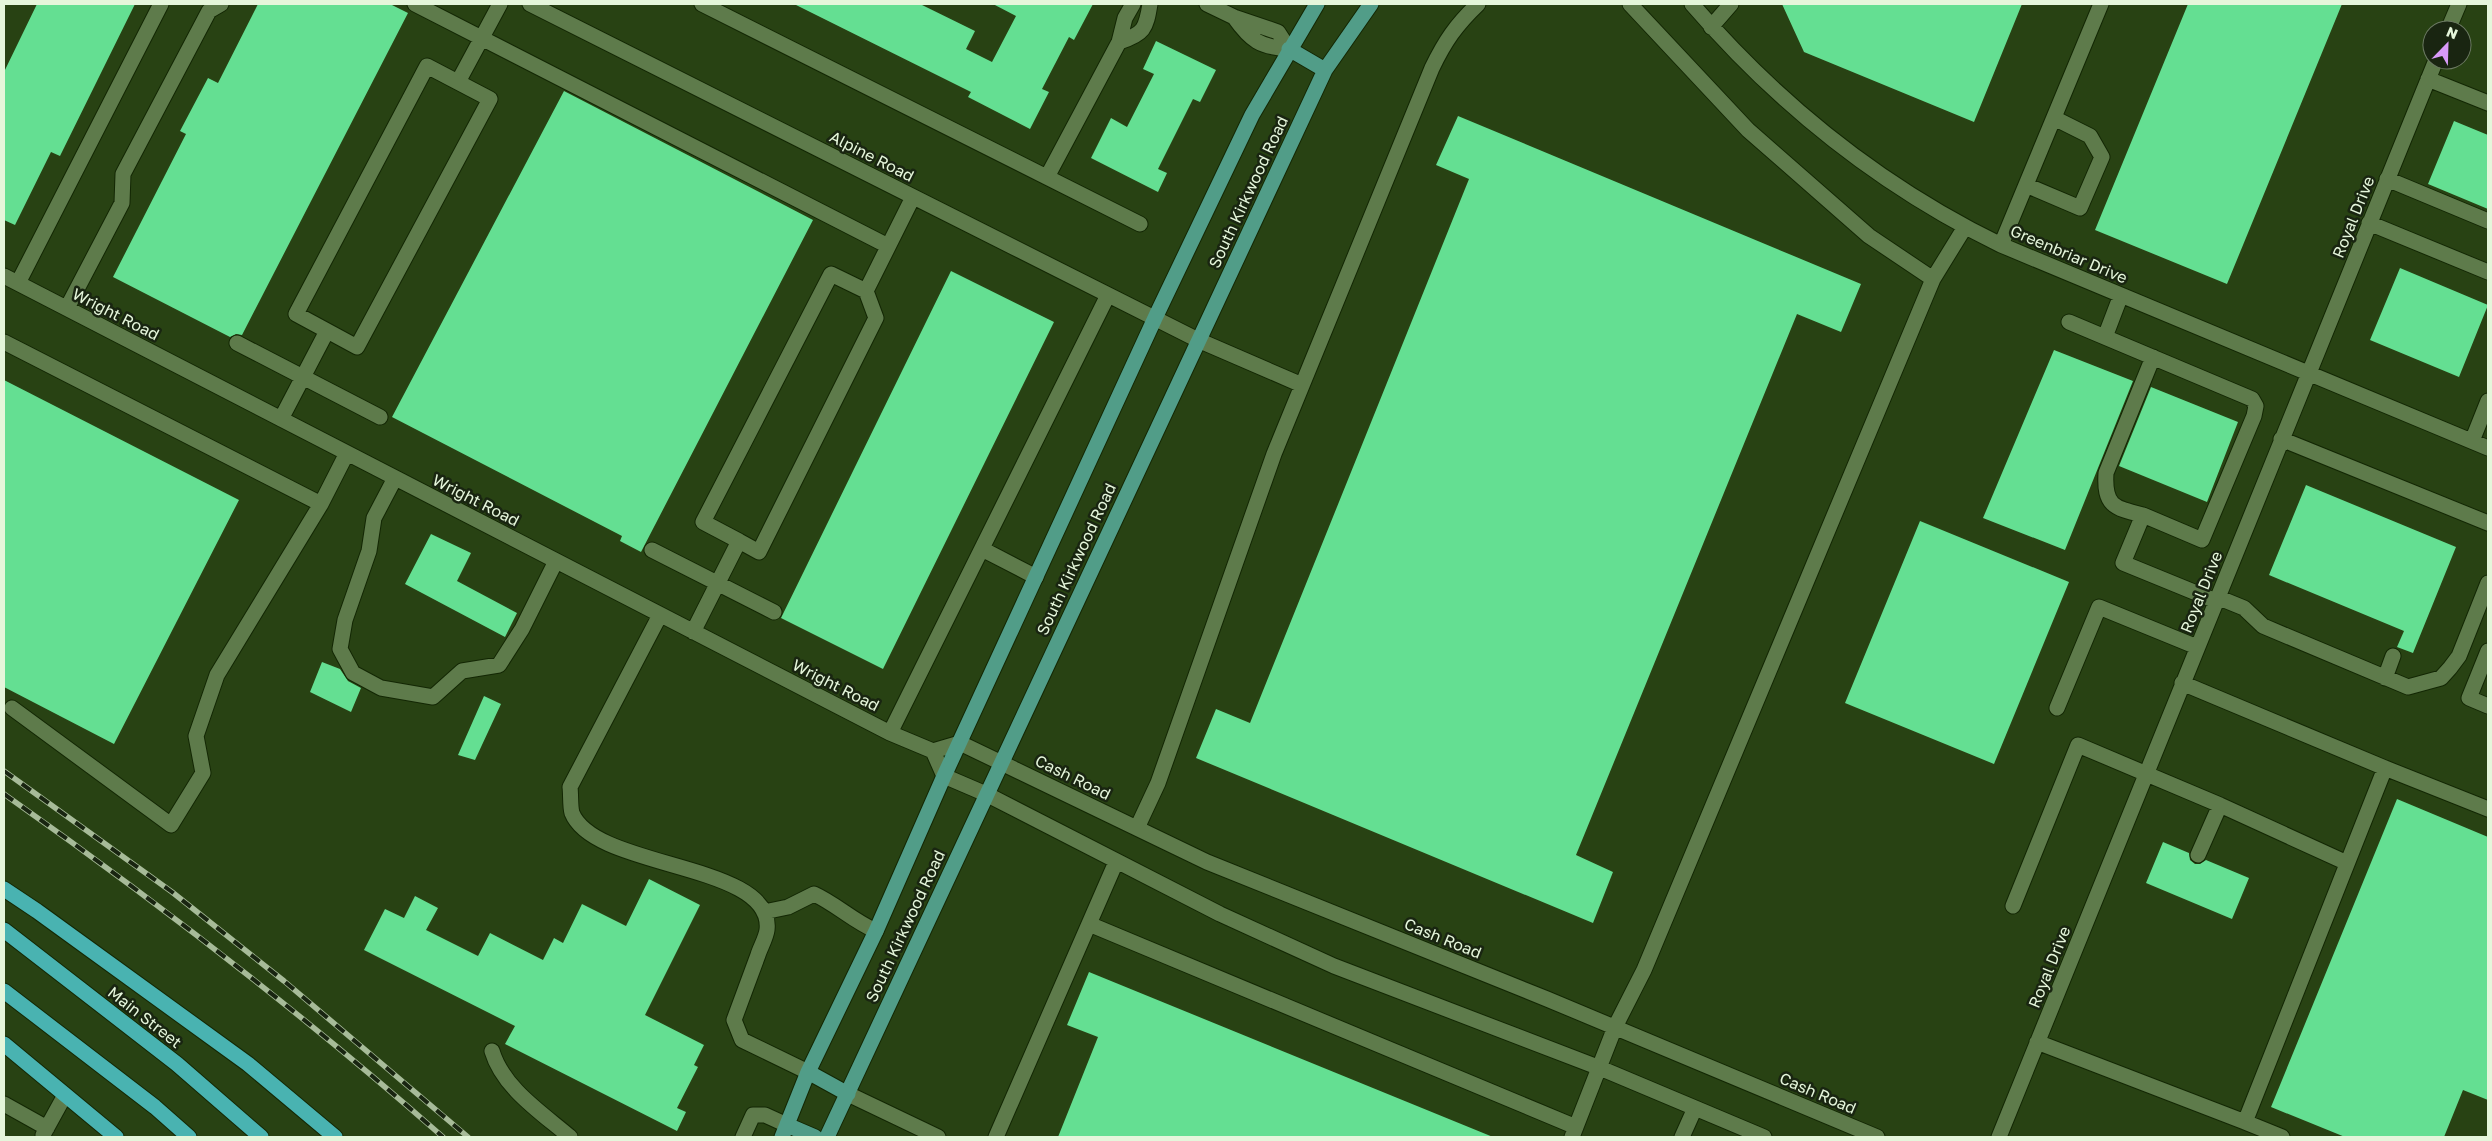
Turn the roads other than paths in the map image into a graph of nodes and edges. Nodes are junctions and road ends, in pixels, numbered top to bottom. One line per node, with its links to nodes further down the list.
1 (161, 4): 42 (street)
2 (221, 4): 46 (street)
3 (415, 4): 20 (street)
4 (500, 4): 20 (street)
5 (530, 4): 32 (street, Alpine Road)
6 (702, 4): 29 (street)
7 (1133, 4): 21 (street)
8 (1150, 4): 21 (street)
9 (1208, 4): 22 (street)
10 (1317, 4): 22 (main road, South Kirkwood Road)
11 (1371, 4): 23 (main road, South Kirkwood Road)
12 (1478, 4): 57 (street)
13 (1630, 4): 41 (street)
14 (1692, 4): 19 (street, Greenbriar Drive)
15 (1731, 4): 19 (street)
16 (2101, 4): 28 (street)
17 (2459, 4): 18 (street)
18 (2452, 20)
19 (1711, 27): 36 (street, Greenbriar Drive)
20 (482, 38): 26 (street); 38 (street)
21 (1119, 42): 29 (street)
22 (1289, 49): 23 (main road); 47 (main road, South Kirkwood Road)
23 (1324, 70): 51 (main road, South Kirkwood Road)
24 (2432, 70): 25 (street, Royal Drive)
25 (2428, 79): 27 (street); 30 (street, Royal Drive)
26 (458, 82): 49 (street); 49 (street)
27 (2488, 103)
28 (2054, 118): 31 (street); 31 (street)
29 (1047, 177): 35 (street)
30 (2387, 180): 33 (street); 34 (street, Royal Drive)
31 (2026, 185): 37 (street)
32 (914, 197): 38 (street); 44 (street, Alpine Road)
33 (2488, 221)
34 (2369, 223): 39 (street); 55 (street, Royal Drive)
35 (1140, 224)
36 (1965, 227): 37 (street, Greenbriar Drive); 41 (street)
37 (2001, 245): 45 (street, Greenbriar Drive)
38 (888, 246): 43 (street)
39 (2488, 272)
40 (4, 276): 42 (street, Wright Road)
41 (1933, 279): 109 (street)
42 (18, 283): 46 (street, Wright Road)
43 (866, 291): 69 (street); 69 (street)
44 (1108, 295): 47 (street, Alpine Road); 70 (street)
45 (2121, 295): 50 (street); 55 (street, Greenbriar Drive)
46 (67, 308): 60 (street, Wright Road)
47 (1155, 318): 51 (street, Alpine Road); 73 (main road, South Kirkwood Road)
48 (2069, 322): 50 (street)
49 (327, 331): 56 (street)
50 (2105, 337): 54 (street)
51 (1198, 340): 57 (street, Alpine Road); 91 (main road, South Kirkwood Road)
52 (4, 342): 66 (street)
53 (237, 343): 56 (street)
54 (2153, 357): 67 (street); 67 (street)
55 (2308, 373): 61 (street, Royal Drive); 62 (street, Greenbriar Drive)
56 (303, 377): 59 (street); 60 (street)
57 (1302, 385): 98 (street)
58 (2488, 401): 62 (street)
59 (380, 417)
60 (281, 419): 64 (street, Wright Road)
61 (2281, 439): 68 (street); 76 (street, Royal Drive)
62 (2472, 441): 63 (street, Greenbriar Drive)
63 (2488, 448)
64 (347, 453): 65 (street, Wright Road); 66 (street)
65 (395, 478): 72 (street, Wright Road); 72 (street)
66 (321, 504): 86 (street)
67 (2143, 515): 76 (street)
68 (2488, 523)
69 (739, 541): 74 (street)
70 (982, 549): 73 (street); 88 (street)
71 (652, 550): 74 (street)
72 (556, 561): 78 (street, Wright Road)
73 (1036, 577): 89 (main road, South Kirkwood Road)
74 (718, 583): 77 (street); 79 (street)
75 (2488, 583): 83 (street)
76 (2217, 599): 80 (street, Royal Drive); 83 (street)
77 (774, 612)
78 (660, 615): 79 (street, Wright Road); 104 (street)
79 (693, 632): 88 (street, Wright Road)
80 (2197, 647): 84 (street, Royal Drive); 87 (street)
81 (2488, 651): 85 (street)
82 (2394, 656): 83 (street)
83 (2385, 678)
84 (2182, 683): 92 (street); 93 (street, Royal Drive)
85 (2488, 706)
86 (12, 708)
87 (2058, 708)
88 (890, 733): 90 (street, Wright Road)
89 (960, 743): 90 (street); 91 (street); 94 (main road, South Kirkwood Road)
90 (933, 751): 94 (street)
91 (1001, 762): 95 (main road, South Kirkwood Road); 98 (street, Cash Road)
92 (2385, 768): 97 (street); 101 (street)
93 (2146, 773): 96 (street); 103 (street); 110 (street, Royal Drive)
94 (944, 776): 95 (street); 107 (main road, South Kirkwood Road)
95 (986, 794): 100 (street); 115 (main road, South Kirkwood Road)
96 (2220, 805): 99 (street); 101 (street)
97 (2488, 810)
98 (1137, 828): 109 (street, Cash Road)
99 (2198, 855)
100 (1116, 862): 105 (street); 113 (street)
101 (2347, 863): 119 (street)
102 (4, 889): 126 (highway)
103 (2013, 906)
104 (764, 912): 107 (street); 114 (street)
105 (1089, 924): 121 (street); 132 (street)
106 (4, 930): 125 (highway, Main Street)
107 (876, 931): 114 (main road, South Kirkwood Road)
108 (4, 990): 124 (highway)
109 (1616, 1028): 113 (street); 135 (street, Cash Road)
110 (2037, 1042): 119 (street); 136 (street, Royal Drive)
111 (4, 1044): 116 (highway)
112 (492, 1052): 127 (street)
113 (1600, 1068): 118 (street); 121 (street)
114 (808, 1072): 115 (main road); 120 (main road, South Kirkwood Road)
115 (848, 1094): 130 (main road, South Kirkwood Road); 131 (street)
116 (65, 1095): 122 (street); 123 (highway)
117 (4, 1104): 122 (street)
118 (1695, 1108): 133 (street); 134 (street)
119 (2245, 1122): 137 (street)
120 (785, 1131): 128 (street); 129 (main road)
121 (1574, 1132)
122 (45, 1133)
123 (116, 1137)
124 (189, 1137)
125 (261, 1137)
126 (335, 1137)
127 (570, 1137)
128 (742, 1137)
129 (815, 1137)
130 (827, 1137)
131 (938, 1137)
132 (996, 1137)
133 (1682, 1137)
134 (1764, 1137)
135 (1877, 1137)
136 (1999, 1137)
137 (2282, 1137)

